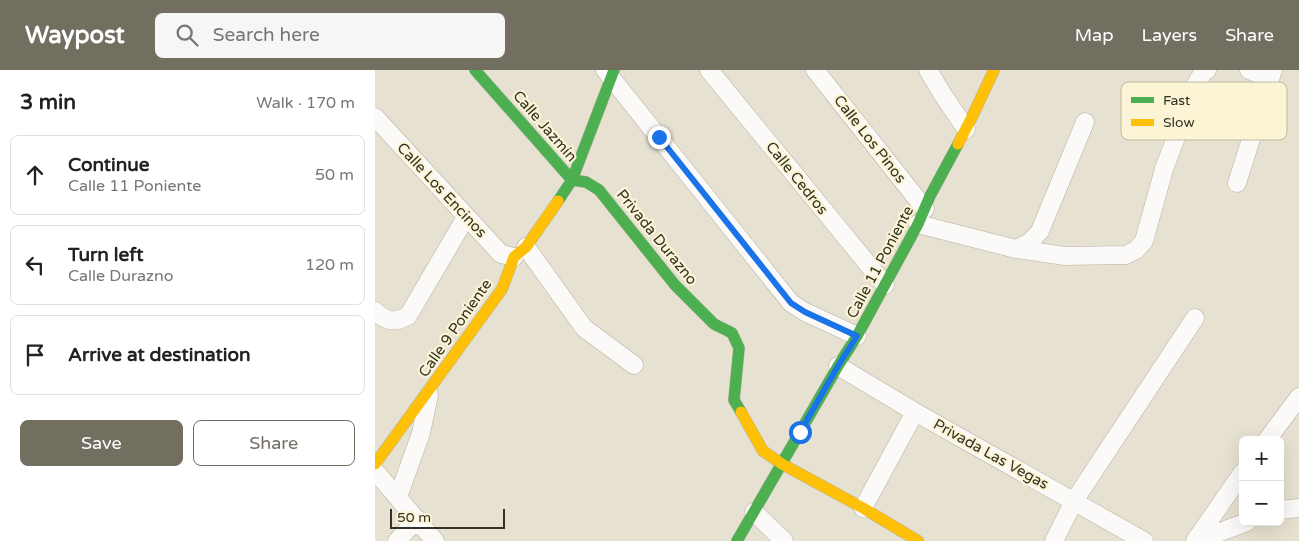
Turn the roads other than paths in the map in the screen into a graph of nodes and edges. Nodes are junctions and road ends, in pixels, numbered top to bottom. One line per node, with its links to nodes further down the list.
1 (475, 70): 17 (street, Calle Jazmín)
2 (709, 70): 23 (street, Calle Cedros)
3 (815, 70): 19 (street, Calle Los Pinos)
4 (928, 70): 14 (street)
5 (1207, 70): 10 (street)
6 (1249, 70): 7 (street)
7 (1272, 70): 11 (street)
8 (610, 72): 17 (street, Calle 9 Poniente); 26 (street)
9 (991, 72): 14 (street, Calle 11 Poniente)
10 (1197, 82)
11 (1268, 82)
12 (375, 117): 20 (street, Calle Los Encinos)
13 (1085, 122): 21 (street)
14 (966, 129): 19 (street, Calle 11 Poniente)
15 (1175, 140): 21 (street)
16 (1250, 140): 18 (street)
17 (572, 180): 22 (street, Calle 9 Poniente); 34 (street, Privada Durazno)
18 (1237, 183)
19 (921, 216): 21 (street); 23 (street, Calle 11 Poniente)
20 (467, 217): 22 (street, Calle Los Encinos); 24 (street)
21 (1016, 249)
22 (520, 252): 27 (street); 29 (street, Calle 9 Poniente)
23 (885, 285): 26 (street, Calle 11 Poniente)
24 (375, 312)
25 (1195, 318): 38 (street)
26 (857, 336): 28 (street, Calle 11 Poniente)
27 (634, 365)
28 (838, 366): 31 (street, Privada Las Vegas); 34 (street, Calle 11 Poniente)
29 (431, 387): 33 (street, Calle 9 Poniente); 37 (street)
30 (1299, 397): 32 (street)
31 (915, 412): 38 (street, Privada Las Vegas); 39 (street)
32 (1270, 436)
33 (375, 464)
34 (782, 464): 39 (street, Privada Durazno); 42 (street, Calle 11 Poniente)
35 (375, 471): 37 (street)
36 (1239, 478): 52 (street)
37 (398, 497): 43 (street)
38 (1074, 501): 50 (street); 51 (street, Privada Las Vegas)
39 (863, 508): 49 (street, Privada Durazno)
40 (1299, 508): 41 (street)
41 (1284, 510)
42 (754, 512): 47 (street, Calle 11 Poniente); 48 (street)
43 (417, 518): 45 (street); 46 (street)
44 (1239, 525): 52 (street)
45 (397, 541)
46 (435, 541)
47 (737, 541)
48 (784, 541)
49 (918, 541)
50 (1053, 541)
51 (1144, 541)
52 (1195, 541)

